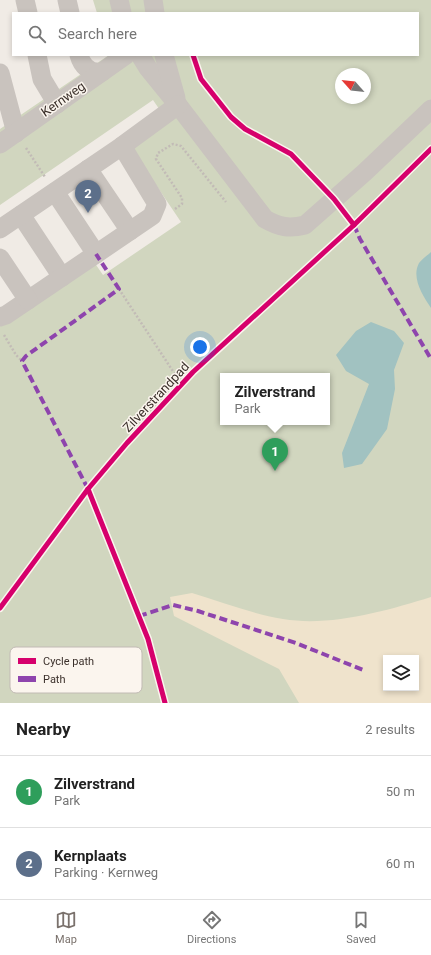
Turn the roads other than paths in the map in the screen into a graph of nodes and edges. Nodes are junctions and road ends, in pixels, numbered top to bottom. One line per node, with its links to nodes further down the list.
1 (25, 0): 5 (street)
2 (67, 0): 6 (street)
3 (119, 0): 7 (street)
4 (153, 0): 8 (street)
5 (28, 12)
6 (70, 12)
7 (122, 12)
8 (155, 12)
9 (37, 56): 16 (street)
10 (80, 56): 14 (street)
11 (125, 56): 14 (street, Kernweg)
12 (141, 56): 17 (street)
13 (164, 56): 17 (street)
14 (102, 72): 16 (street, Kernweg)
15 (0, 73): 19 (street)
16 (57, 104): 19 (street, Kernweg)
17 (178, 105): 18 (street); 21 (street)
18 (431, 109)
19 (16, 133): 20 (street, Kernweg)
20 (0, 144)
21 (122, 146): 22 (street); 26 (street)
22 (88, 169): 23 (street); 26 (street)
23 (55, 192): 24 (street); 27 (street)
24 (21, 215): 25 (street); 29 (street)
25 (0, 229)
26 (130, 231): 27 (street)
27 (96, 254): 29 (street)
28 (0, 258): 30 (street)
29 (62, 277): 30 (street)
30 (28, 300): 31 (street)
31 (1, 325)

